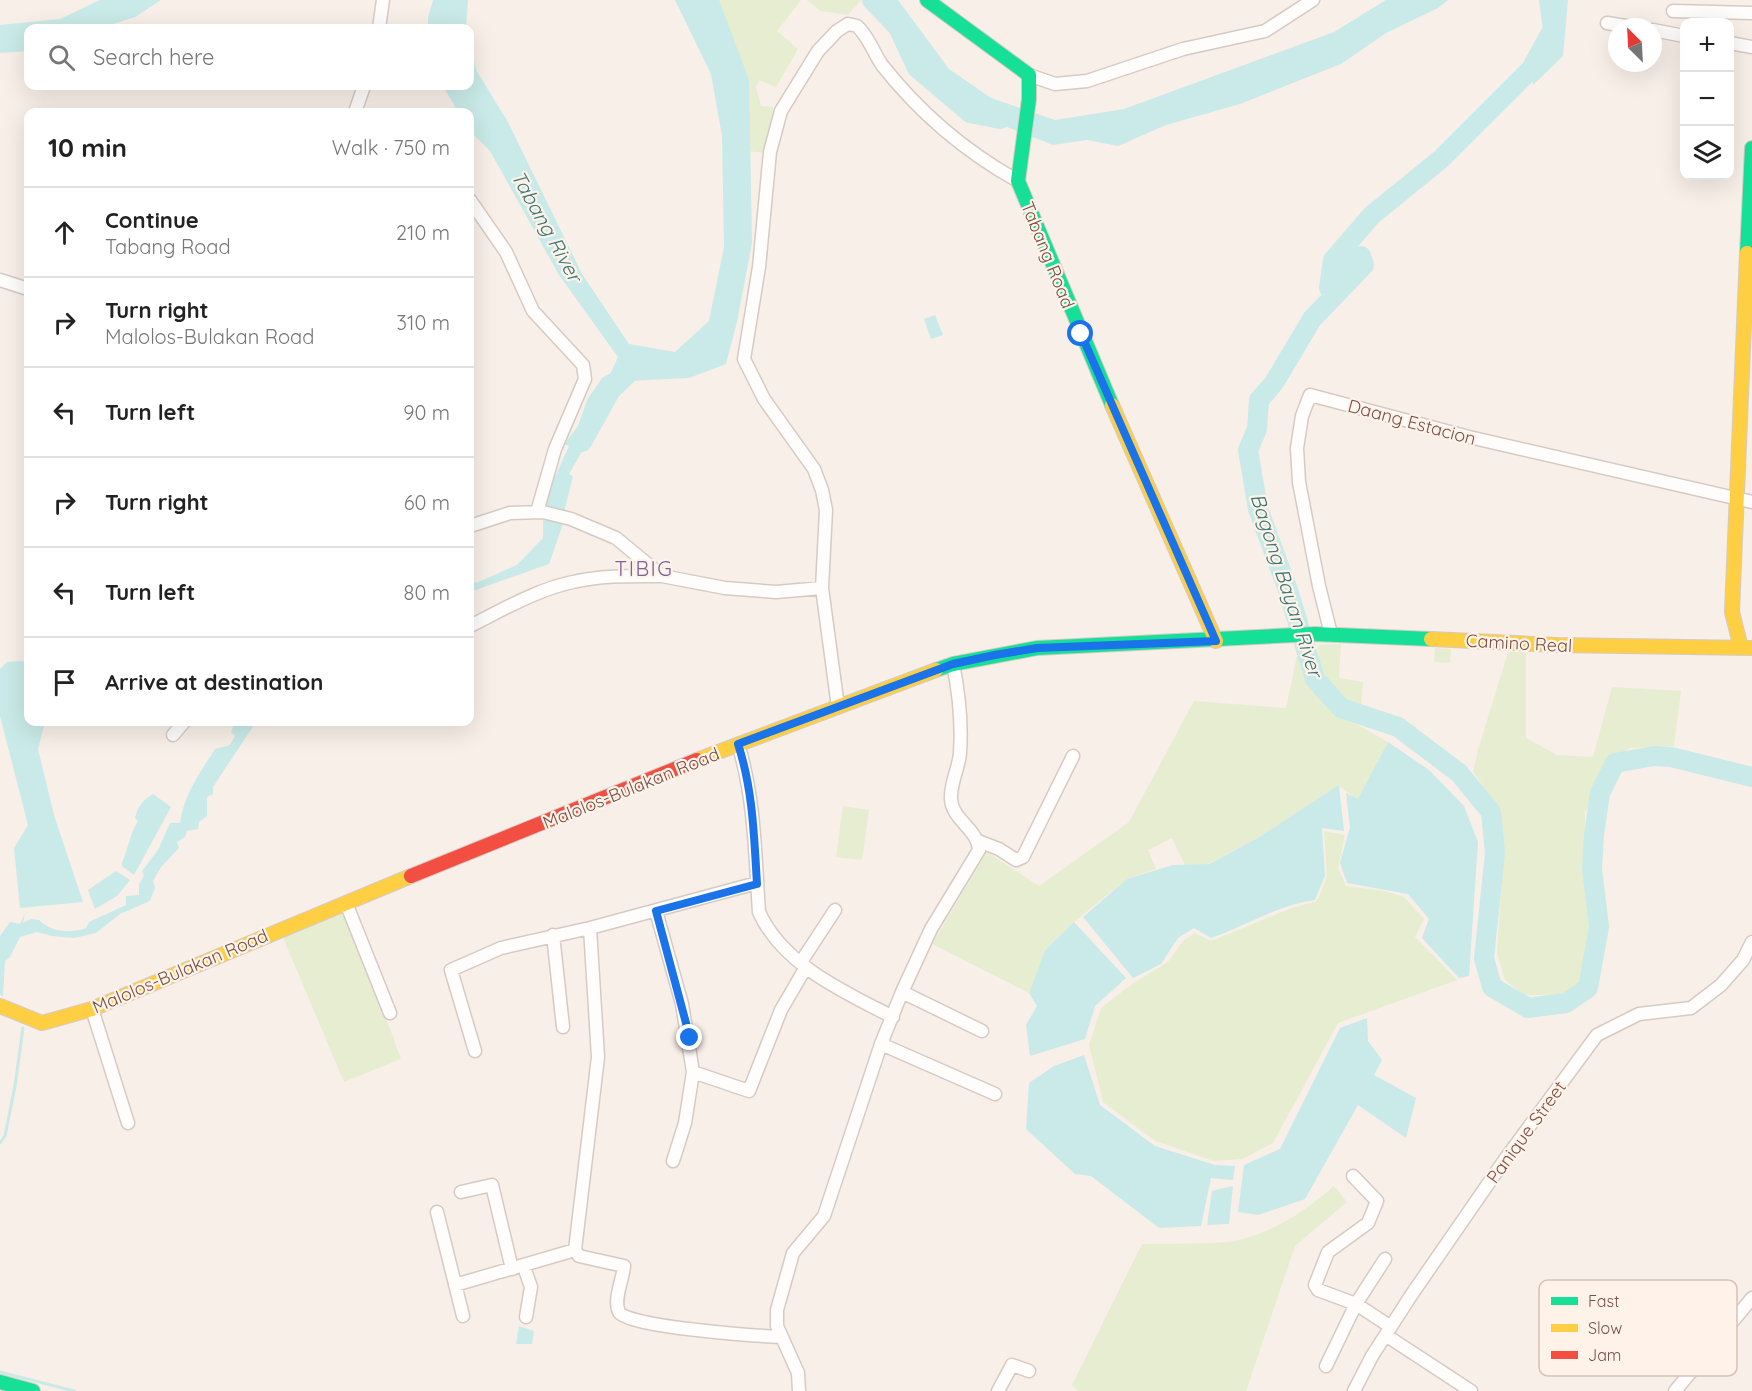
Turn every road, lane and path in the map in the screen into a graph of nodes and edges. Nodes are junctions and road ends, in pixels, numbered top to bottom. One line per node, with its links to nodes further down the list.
1 (383, 0): 6 (street)
2 (927, 0): 11 (main road)
3 (1313, 0): 11 (street)
4 (1673, 11): 5 (street)
5 (1752, 13)
6 (380, 24)
7 (1662, 32): 8 (street)
8 (1680, 35)
9 (1734, 44): 10 (street)
10 (1752, 47)
11 (1029, 75): 15 (main road, Tabang Road)
12 (363, 90): 13 (street)
13 (357, 108)
14 (1752, 148): 17 (main road)
15 (1018, 181): 25 (street); 30 (main road, Tabang Road)
16 (474, 207): 22 (street)
17 (1751, 212): 20 (main road)
18 (0, 280): 19 (street)
19 (24, 288)
20 (1735, 499): 21 (street, Daang Estacion); 26 (main road); 29 (street, Daang Estacion)
21 (1752, 502)
22 (540, 512): 23 (street); 24 (street)
23 (474, 525)
24 (662, 576): 25 (street); 27 (street)
25 (822, 588): 34 (street)
26 (1732, 612): 31 (main road); 32 (main road)
27 (474, 624)
28 (1286, 634): 29 (main road, Camino Real); 30 (main road, Malolos-Bulakan Road)
29 (1331, 634): 31 (main road, Camino Real)
30 (1216, 641): 33 (main road, Malolos-Bulakan Road)
31 (1713, 647): 32 (main road, Camino Real)
32 (1747, 648)
33 (953, 664): 34 (main road, Malolos-Bulakan Road); 39 (street)
34 (838, 707): 37 (main road, Malolos-Bulakan Road)
35 (181, 726): 36 (street)
36 (173, 735)
37 (738, 744): 40 (street); 41 (main road, Malolos-Bulakan Road)
38 (1073, 756): 39 (street)
39 (978, 841): 49 (street)
40 (757, 884): 43 (street); 47 (street)
41 (346, 903): 51 (main road, Malolos-Bulakan Road); 52 (street)
42 (835, 910): 47 (street)
43 (656, 911): 44 (street); 58 (street)
44 (590, 928): 45 (street); 65 (street)
45 (553, 935): 54 (street); 57 (street)
46 (1752, 942): 48 (street, Panique Street)
47 (804, 964): 53 (street); 58 (street)
48 (1748, 965): 74 (street, Panique Street)
49 (902, 992): 53 (street); 55 (street)
50 (0, 1006): 51 (main road, Malolos-Bulakan Road)
51 (92, 1009): 60 (street)
52 (390, 1013)
53 (892, 1017): 56 (street)
54 (563, 1027)
55 (982, 1031)
56 (881, 1044): 59 (street); 75 (street)
57 (476, 1051)
58 (693, 1072): 61 (street)
59 (995, 1094)
60 (128, 1123)
61 (673, 1161)
62 (1353, 1176): 70 (street)
63 (461, 1192): 67 (street)
64 (437, 1212): 68 (street)
65 (575, 1250): 67 (street); 75 (street)
66 (1385, 1259): 70 (street)
67 (518, 1268): 68 (street); 73 (street)
68 (455, 1285): 71 (street)
69 (1752, 1298): 72 (street)
70 (1356, 1304): 74 (street); 76 (street)
71 (463, 1316)
72 (1737, 1316)
73 (526, 1317)
74 (1389, 1332): 83 (street, Panique Street); 84 (street)
75 (781, 1337): 81 (street)
76 (1326, 1366)
77 (1029, 1371): 82 (street)
78 (1687, 1376): 85 (street)
79 (0, 1382): 80 (main road)
80 (33, 1391)
81 (799, 1391)
82 (998, 1391)
83 (1354, 1391)
84 (1471, 1391)
85 (1675, 1391)

